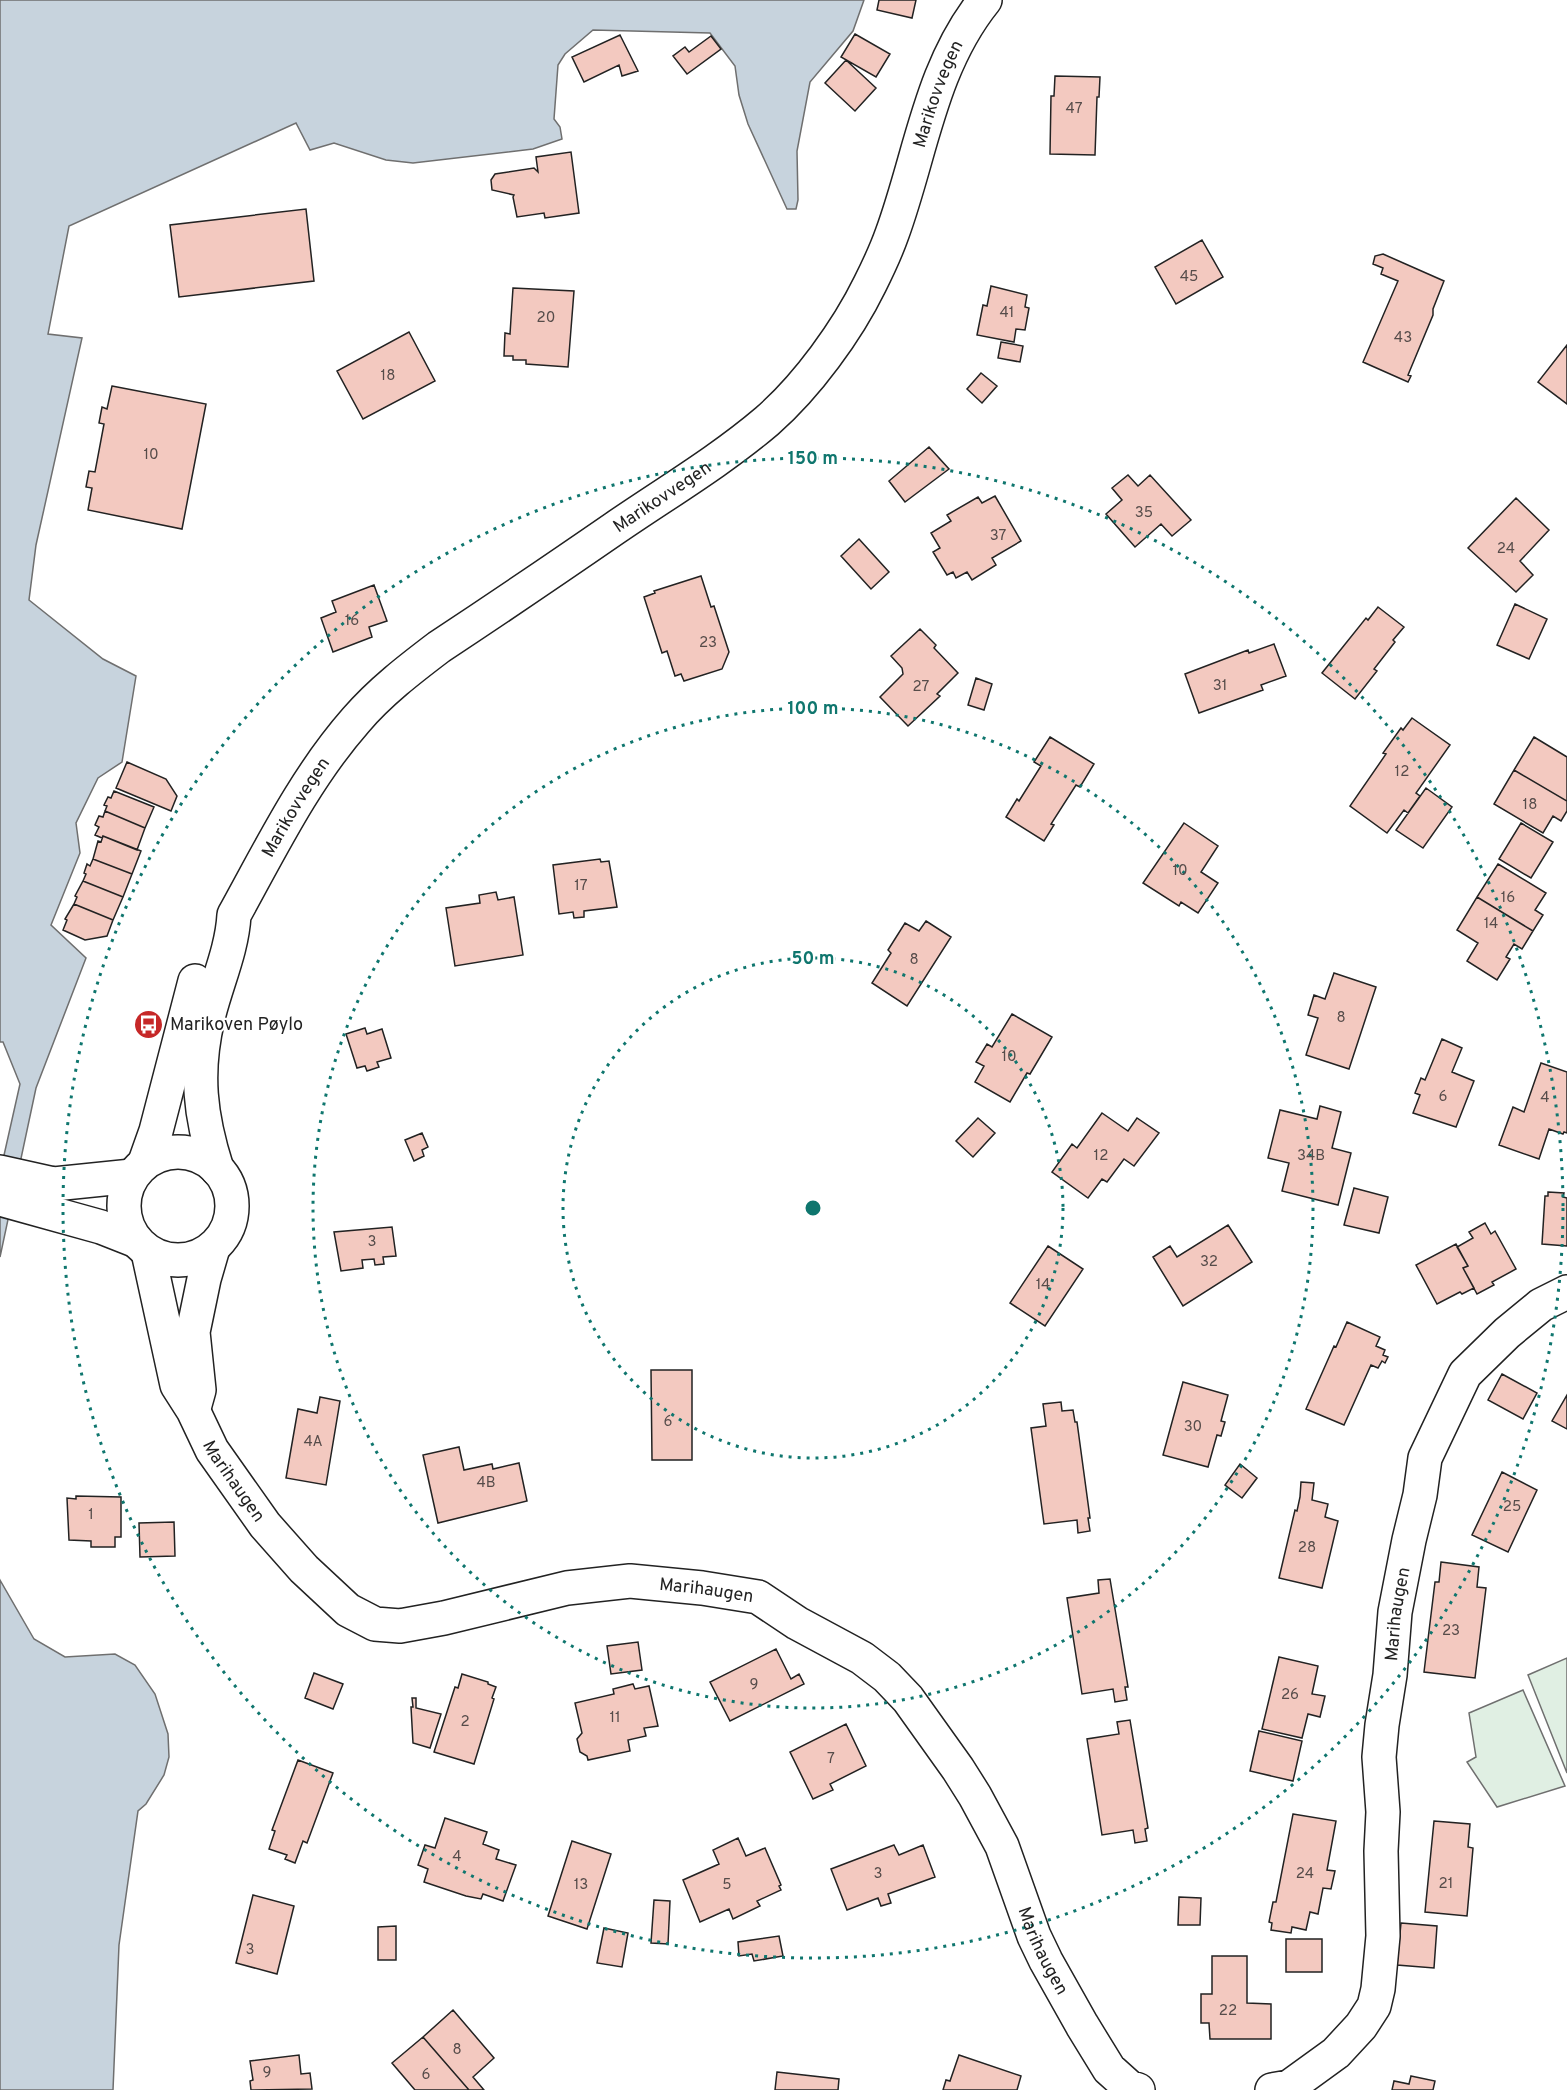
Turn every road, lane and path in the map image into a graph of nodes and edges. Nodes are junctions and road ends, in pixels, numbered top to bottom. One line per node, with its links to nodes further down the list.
1 (985, 0): 2 (street, Marikovvegen)
2 (234, 915): 3 (street, Marikovvegen); 5 (street, Marikovvegen)
3 (216, 1169): 5 (street); 8 (street)
4 (0, 1172): 5 (street)
5 (126, 1173): 7 (street)
6 (0, 1199): 7 (street)
7 (141, 1246): 8 (street); 10 (street, Marihaugen)
8 (213, 1248): 10 (street)
9 (1567, 1292): 12 (street, Marihaugen)
10 (193, 1410): 11 (street, Marihaugen)
11 (1138, 2090)
12 (1272, 2090)

